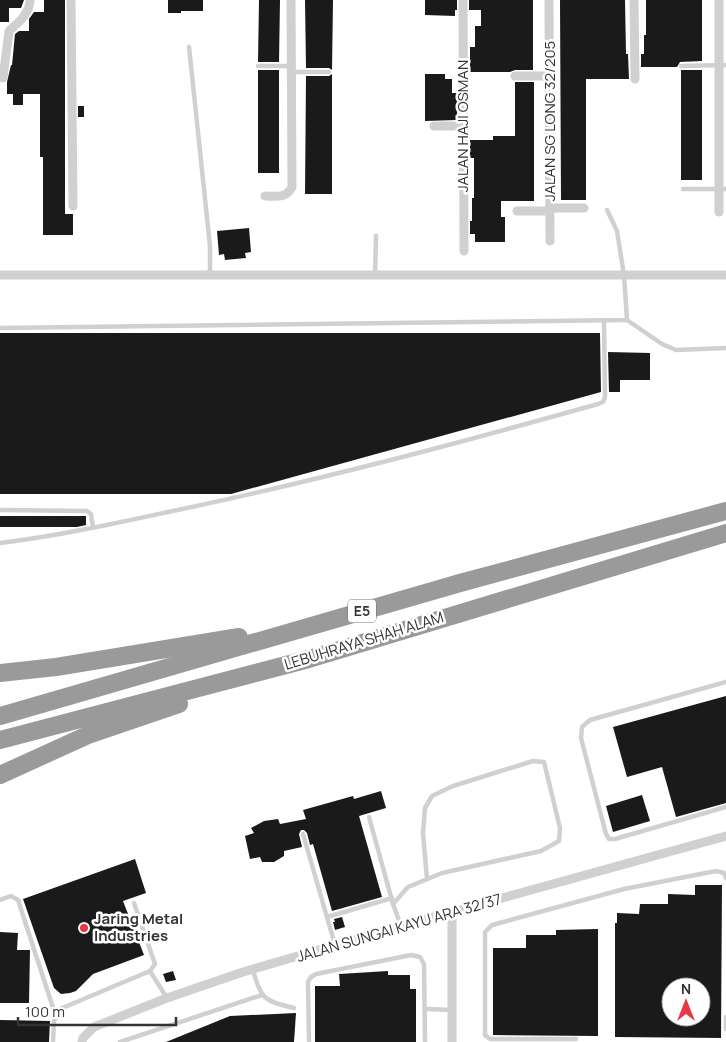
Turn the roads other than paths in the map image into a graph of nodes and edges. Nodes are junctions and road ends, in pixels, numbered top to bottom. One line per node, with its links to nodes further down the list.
1 (30, 0): 16 (street)
2 (71, 0): 23 (street)
3 (291, 0): 12 (street)
4 (463, 0): 19 (street, JALAN HAJI OSMAN)
5 (549, 0): 15 (street, JALAN SG LONG 32/205)
6 (634, 0): 17 (street)
7 (718, 0): 9 (street)
8 (189, 47): 33 (lane)
9 (723, 65): 11 (lane); 21 (street)
10 (258, 66): 12 (lane)
11 (681, 66)
12 (291, 69): 13 (lane); 22 (street)
13 (329, 72)
14 (515, 76): 15 (street)
15 (549, 76): 25 (street, JALAN SG LONG 32/205)
16 (3, 78)
17 (635, 79)
18 (434, 126): 19 (street)
19 (463, 126): 31 (street, JALAN HAJI OSMAN)
20 (683, 188): 21 (lane)
21 (722, 189): 28 (street)
22 (264, 196)
23 (74, 206)
24 (584, 208): 25 (street)
25 (550, 210): 27 (street); 30 (street, JALAN SG LONG 32/205)
26 (607, 210): 35 (lane)
27 (517, 211)
28 (719, 212)
29 (376, 236): 34 (lane)
30 (550, 242)
31 (464, 251)
32 (0, 275): 33 (street)
33 (210, 275): 34 (street)
34 (375, 275): 35 (street)
35 (624, 275): 36 (street); 37 (lane)
36 (726, 275)
37 (627, 320): 38 (lane); 40 (lane)
38 (604, 321): 39 (lane); 43 (lane)
39 (0, 328)
40 (726, 348)
41 (0, 510): 43 (lane)
42 (726, 511): 46 (highway, LEBUHRAYA SHAH ALAM / E5)
43 (93, 528): 45 (lane)
44 (726, 532): 47 (highway, LEBUHRAYA SHAH ALAM / E5)
45 (0, 543)
46 (330, 620): 48 (highway); 50 (highway, LEBUHRAYA SHAH ALAM / E5)
47 (309, 659): 51 (highway, LEBUHRAYA SHAH ALAM / E5); 52 (highway)
48 (0, 673)
49 (726, 682): 53 (lane)
50 (0, 716)
51 (0, 740)
52 (0, 776)
53 (726, 808)
54 (369, 817): 59 (lane)
55 (303, 834): 64 (lane)
56 (726, 836): 63 (street, JALAN SUNGAI KAYU ARA 32/37)
57 (726, 878): 77 (lane)
58 (427, 879): 58 (lane); 62 (lane)
59 (392, 898): 62 (lane); 64 (lane)
60 (0, 900): 74 (lane)
61 (134, 903): 68 (lane)
62 (394, 904): 65 (lane)
63 (452, 913): 65 (street, JALAN SUNGAI KAYU ARA 32/37); 73 (street)
64 (327, 917): 66 (lane)
65 (401, 926): 66 (street, JALAN SUNGAI KAYU ARA 32/37)
66 (335, 945): 67 (street, JALAN SUNGAI KAYU ARA 32/37)
67 (253, 970): 69 (lane); 70 (street, JALAN SUNGAI KAYU ARA 32/37)
68 (150, 971): 70 (lane); 74 (lane)
69 (262, 995): 71 (lane); 80 (lane)
70 (167, 998): 79 (street, JALAN SUNGAI KAYU ARA 32/37)
71 (294, 1008)
72 (425, 1009): 73 (lane); 81 (lane); 82 (lane)
73 (452, 1010): 83 (street)
74 (56, 1017): 78 (lane)
75 (726, 1017): 76 (lane)
76 (726, 1029)
77 (576, 1038)
78 (53, 1042)
79 (82, 1042)
80 (120, 1042)
81 (309, 1042)
82 (425, 1042)
83 (452, 1042)

